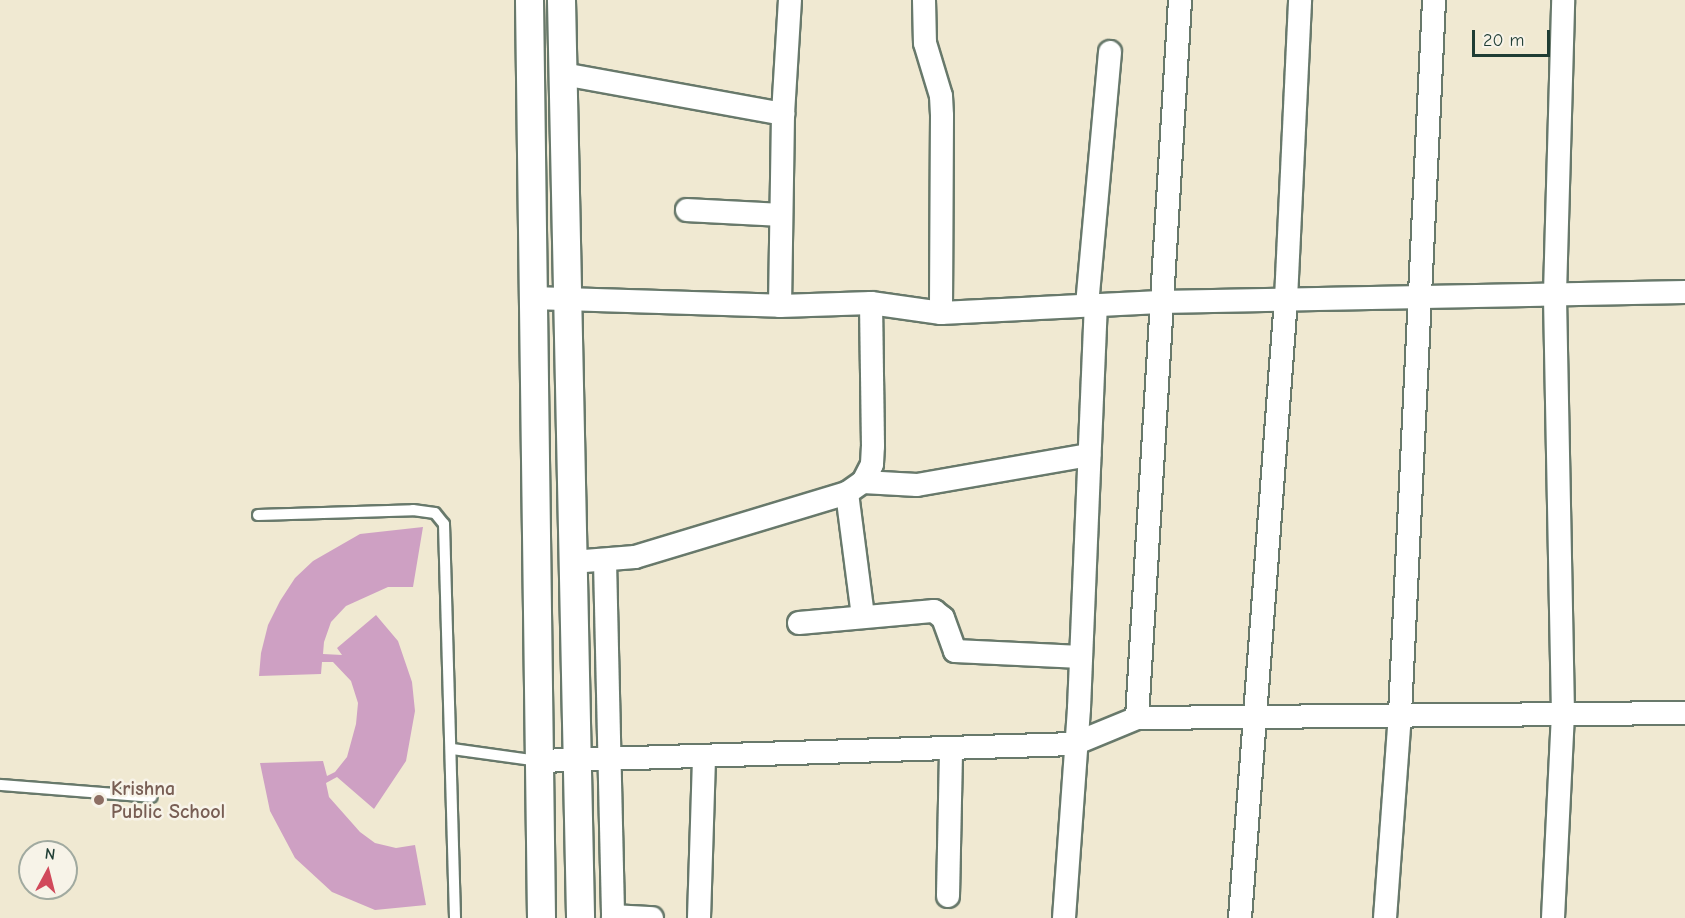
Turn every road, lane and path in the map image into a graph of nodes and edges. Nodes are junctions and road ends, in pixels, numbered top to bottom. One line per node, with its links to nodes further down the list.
1 (529, 0): 16 (street)
2 (790, 0): 11 (street)
3 (924, 0): 24 (street)
4 (1180, 0): 20 (street)
5 (1300, 0): 19 (street)
6 (1434, 0): 17 (street)
7 (1563, 0): 15 (street)
8 (566, 5): 10 (street)
9 (1110, 52): 22 (street)
10 (563, 74): 11 (street); 18 (street)
11 (783, 114): 13 (street)
12 (687, 210): 13 (street)
13 (781, 215): 23 (street)
14 (1685, 292): 15 (street)
15 (1555, 294): 17 (street); 35 (street)
16 (532, 298): 18 (street); 43 (street)
17 (1421, 298): 19 (street); 34 (street)
18 (568, 299): 23 (street); 29 (street)
19 (1286, 299): 20 (street); 36 (street)
20 (1160, 302): 22 (street); 37 (street)
21 (871, 303): 23 (street); 24 (street); 26 (street)
22 (1091, 305): 24 (street); 25 (street)
23 (780, 306)
24 (941, 313)
25 (1089, 455): 26 (street); 32 (street)
26 (855, 488): 28 (street); 30 (street)
27 (258, 515): 39 (lane)
28 (605, 561): 29 (street); 42 (street)
29 (572, 562): 44 (street)
30 (863, 616): 31 (street); 32 (street)
31 (799, 623)
32 (1081, 657): 38 (street)
33 (1685, 713): 35 (street)
34 (1400, 714): 35 (street); 36 (street); 56 (street)
35 (1563, 714): 57 (street)
36 (1255, 716): 37 (street); 55 (street)
37 (1137, 718): 38 (street)
38 (1074, 744): 40 (street); 54 (street)
39 (452, 750): 43 (lane); 49 (lane)
40 (951, 750): 41 (street); 47 (street)
41 (704, 758): 42 (street); 53 (street)
42 (610, 760): 44 (street); 48 (street)
43 (539, 761): 44 (street); 50 (street)
44 (577, 761): 51 (street)
45 (0, 785): 46 (lane)
46 (152, 797)
47 (948, 896)
48 (613, 917): 52 (street)
49 (455, 918)
50 (541, 918)
51 (580, 918)
52 (652, 918)
53 (699, 918)
54 (1064, 918)
55 (1240, 918)
56 (1385, 918)
57 (1553, 918)

